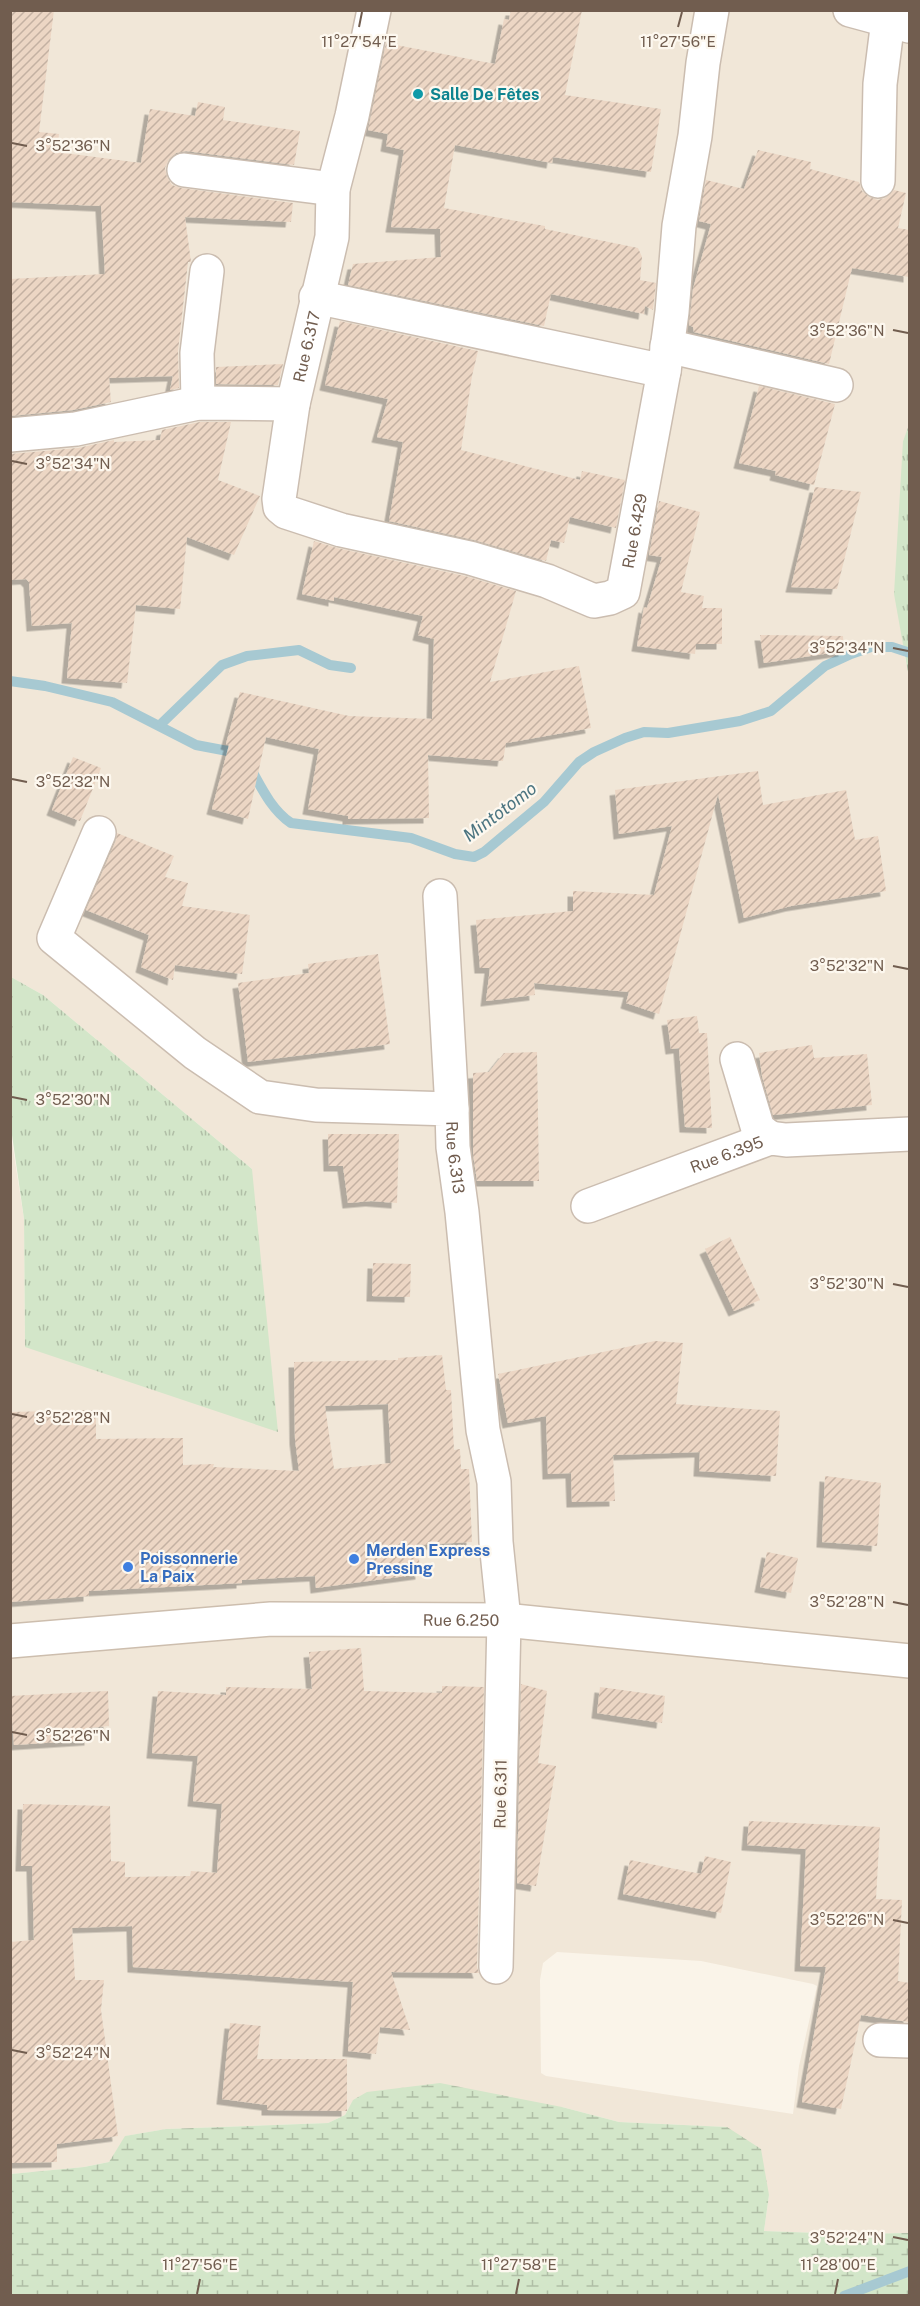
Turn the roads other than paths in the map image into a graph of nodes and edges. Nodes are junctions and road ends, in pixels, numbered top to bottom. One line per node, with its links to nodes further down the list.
1 (374, 10): 7 (street, Rue 6.317)
2 (712, 10): 10 (street, Rue 6.429)
3 (850, 10): 4 (street)
4 (899, 23): 6 (street)
5 (184, 170): 7 (street)
6 (878, 181)
7 (333, 189): 9 (street, Rue 6.317)
8 (207, 271): 12 (street)
9 (316, 297): 10 (street); 13 (street, Rue 6.317)
10 (665, 359): 11 (street); 13 (street, Rue 6.429)
11 (836, 386)
12 (198, 403): 13 (street, Rue 6.317); 14 (street, Rue 6.317)
13 (293, 404)
14 (10, 435)
15 (99, 832): 18 (street, Rue 6.313)
16 (440, 896): 18 (street)
17 (737, 1059): 20 (street)
18 (452, 1109): 22 (street, Rue 6.313)
19 (909, 1134): 20 (street, Rue 6.395)
20 (770, 1138): 21 (street, Rue 6.395)
21 (588, 1206)
22 (504, 1620): 23 (street, Rue 6.250); 24 (street, Rue 6.250); 25 (street, Rue 6.311)
23 (10, 1641)
24 (909, 1661)
25 (496, 1967)

